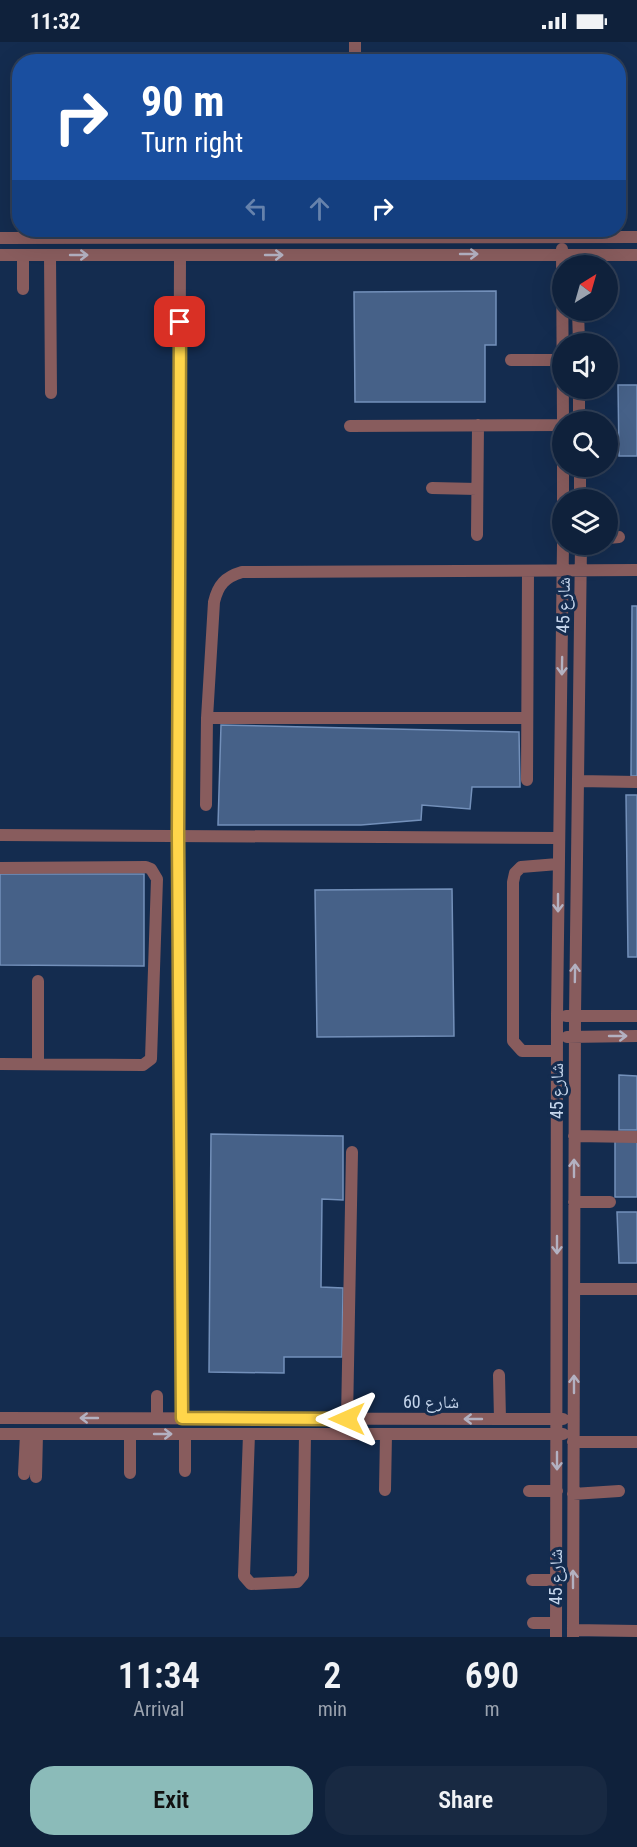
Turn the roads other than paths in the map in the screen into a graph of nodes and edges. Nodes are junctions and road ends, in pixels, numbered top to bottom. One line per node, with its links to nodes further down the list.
1 (18, 237): 6 (street)
2 (167, 237): 11 (street)
3 (562, 237): 7 (street)
4 (578, 237): 5 (street); 13 (street)
5 (637, 237)
6 (0, 238)
7 (562, 254): 12 (street, one-way to 7); 17 (street)
8 (0, 255): 9 (street)
9 (23, 255): 10 (street); 16 (street)
10 (50, 255): 11 (street, one-way to 11); 20 (street)
11 (165, 255): 12 (street)
12 (180, 255): 40 (street)
13 (578, 255)
14 (637, 255): 15 (street)
15 (618, 257)
16 (23, 289)
17 (562, 333)
18 (511, 360): 19 (street)
19 (552, 360)
20 (51, 393)
21 (552, 423): 22 (street)
22 (478, 425): 23 (street); 25 (street)
23 (350, 426)
24 (432, 488): 25 (street)
25 (477, 489): 26 (street)
26 (477, 535)
27 (563, 555): 32 (street, شارع 45)
28 (580, 555): 29 (street, شارع 45)
29 (581, 570): 30 (street); 32 (street); 36 (street, شارع 45)
30 (637, 570)
31 (528, 571): 32 (street); 33 (street); 34 (street)
32 (563, 571): 41 (street, شارع 45, one-way to 41)
33 (207, 718): 34 (street); 38 (street)
34 (525, 718): 35 (street)
35 (527, 780)
36 (578, 781): 37 (street); 46 (street, شارع 45, one-way to 36)
37 (637, 782)
38 (206, 805)
39 (0, 835): 40 (street)
40 (178, 835): 41 (street); 66 (street)
41 (558, 838): 42 (street, شارع 45)
42 (558, 864): 45 (street, شارع 45, one-way to 45); 51 (street)
43 (0, 868): 53 (street)
44 (38, 981): 53 (street)
45 (557, 1016): 46 (street); 48 (street, شارع 45)
46 (574, 1016): 47 (street); 49 (street, شارع 45)
47 (637, 1016)
48 (557, 1036): 49 (street); 51 (street, شارع 45)
49 (574, 1036): 50 (street, one-way to 50); 54 (street, شارع 45)
50 (637, 1036)
51 (557, 1051): 69 (street, شارع 45, one-way to 69)
52 (0, 1064): 53 (street)
53 (38, 1064)
54 (574, 1136): 55 (street); 57 (street, شارع 45, one-way to 54)
55 (637, 1137)
56 (352, 1152): 67 (street)
57 (574, 1202): 58 (street); 59 (street, شارع 45)
58 (610, 1202)
59 (574, 1289): 60 (street); 70 (street, شارع 45, one-way to 59)
60 (637, 1289)
61 (499, 1375): 68 (street)
62 (157, 1396): 65 (street)
63 (0, 1418): 64 (street, شارع 60, one-way to 63)
64 (120, 1418): 65 (street, شارع 60); 73 (street)
65 (157, 1418): 66 (street, شارع 60)
66 (182, 1418): 67 (street, شارع 60)
67 (347, 1419): 68 (street, شارع 60, one-way to 67)
68 (500, 1419): 69 (street, شارع 60)
69 (557, 1419): 70 (street, شارع 60); 78 (street, شارع 45)
70 (574, 1419): 79 (street, شارع 45)
71 (0, 1434): 72 (street, شارع 60)
72 (32, 1434): 73 (street, شارع 60); 83 (street)
73 (125, 1434): 74 (street, شارع 60, one-way to 74); 82 (street)
74 (185, 1434): 75 (street, شارع 60); 81 (street)
75 (249, 1434): 76 (street, شارع 60); 76 (street)
76 (305, 1434): 77 (street, شارع 60)
77 (386, 1434): 78 (street, شارع 60); 84 (street)
78 (557, 1434): 79 (street, شارع 60); 86 (street, شارع 45, one-way to 86)
79 (574, 1438): 80 (street, شارع 60); 88 (street, شارع 45)
80 (637, 1442)
81 (185, 1471)
82 (130, 1473)
83 (30, 1475)
84 (385, 1490)
85 (529, 1491): 86 (street)
86 (557, 1491): 90 (street, شارع 45)
87 (619, 1491): 88 (street)
88 (573, 1494): 94 (street, شارع 45, one-way to 88)
89 (532, 1580): 90 (street)
90 (556, 1580): 92 (street, شارع 45)
91 (533, 1623): 92 (street)
92 (556, 1623): 96 (street, شارع 45)
93 (637, 1631): 95 (street)
94 (573, 1634): 95 (street)
95 (620, 1634)
96 (556, 1637)

